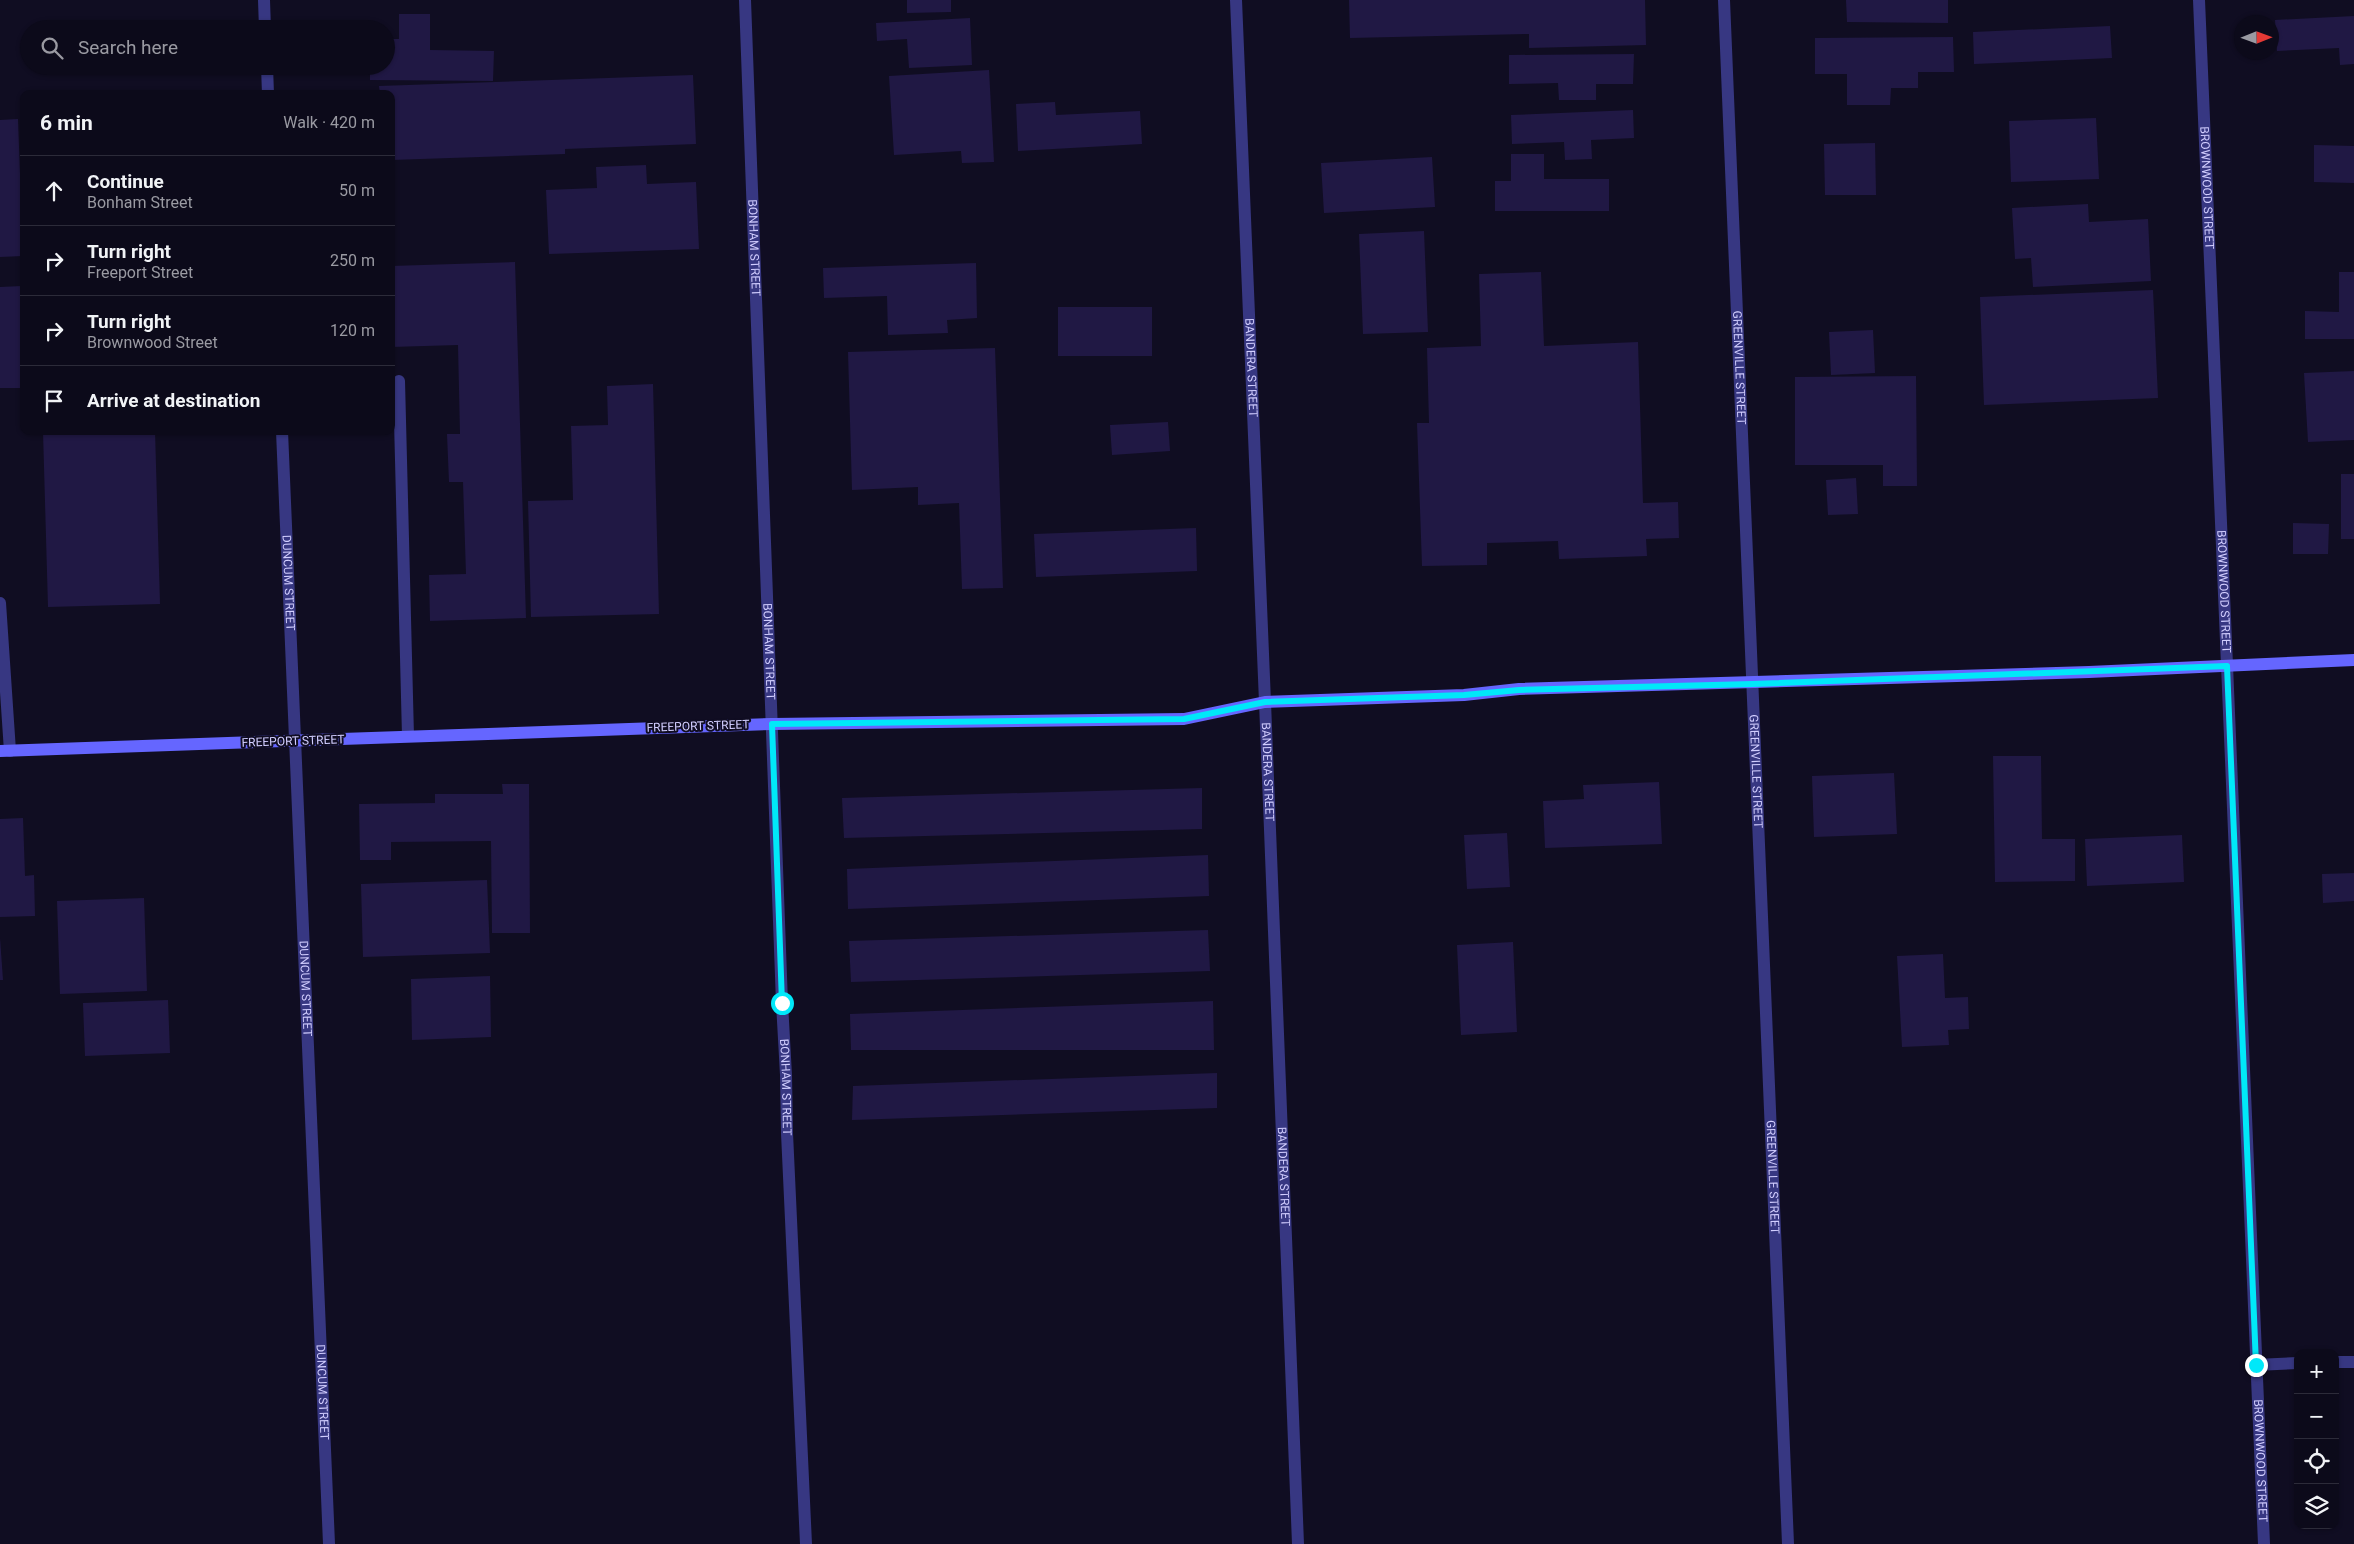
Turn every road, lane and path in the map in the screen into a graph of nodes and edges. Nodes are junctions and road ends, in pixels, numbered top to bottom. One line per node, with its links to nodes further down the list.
1 (264, 0): 6 (street)
2 (745, 0): 16 (street, BONHAM STREET)
3 (1236, 0): 15 (street, BANDERA STREET)
4 (1724, 0): 14 (street, GREENVILLE STREET)
5 (2199, 0): 13 (street, BROWNWOOD STREET)
6 (265, 20)
7 (267, 75): 8 (street)
8 (268, 90)
9 (399, 381): 17 (street)
10 (282, 435): 18 (street, DUNCUM STREET)
11 (0, 603): 19 (street)
12 (2354, 660): 13 (main road, FREEPORT STREET)
13 (2227, 666): 14 (main road, FREEPORT STREET); 23 (street, BROWNWOOD STREET)
14 (1752, 684): 15 (main road, FREEPORT STREET); 27 (street, GREENVILLE STREET)
15 (1265, 702): 16 (main road, FREEPORT STREET); 26 (street, BANDERA STREET)
16 (772, 724): 17 (main road, FREEPORT STREET); 25 (street, BONHAM STREET)
17 (408, 736): 18 (main road, FREEPORT STREET)
18 (295, 741): 19 (main road, FREEPORT STREET); 24 (street, DUNCUM STREET)
19 (5, 751)
20 (2339, 1362): 21 (street)
21 (2354, 1362)
22 (2294, 1363): 23 (street)
23 (2256, 1365): 28 (street, BROWNWOOD STREET)
24 (329, 1544)
25 (806, 1544)
26 (1298, 1544)
27 (1788, 1544)
28 (2264, 1544)

